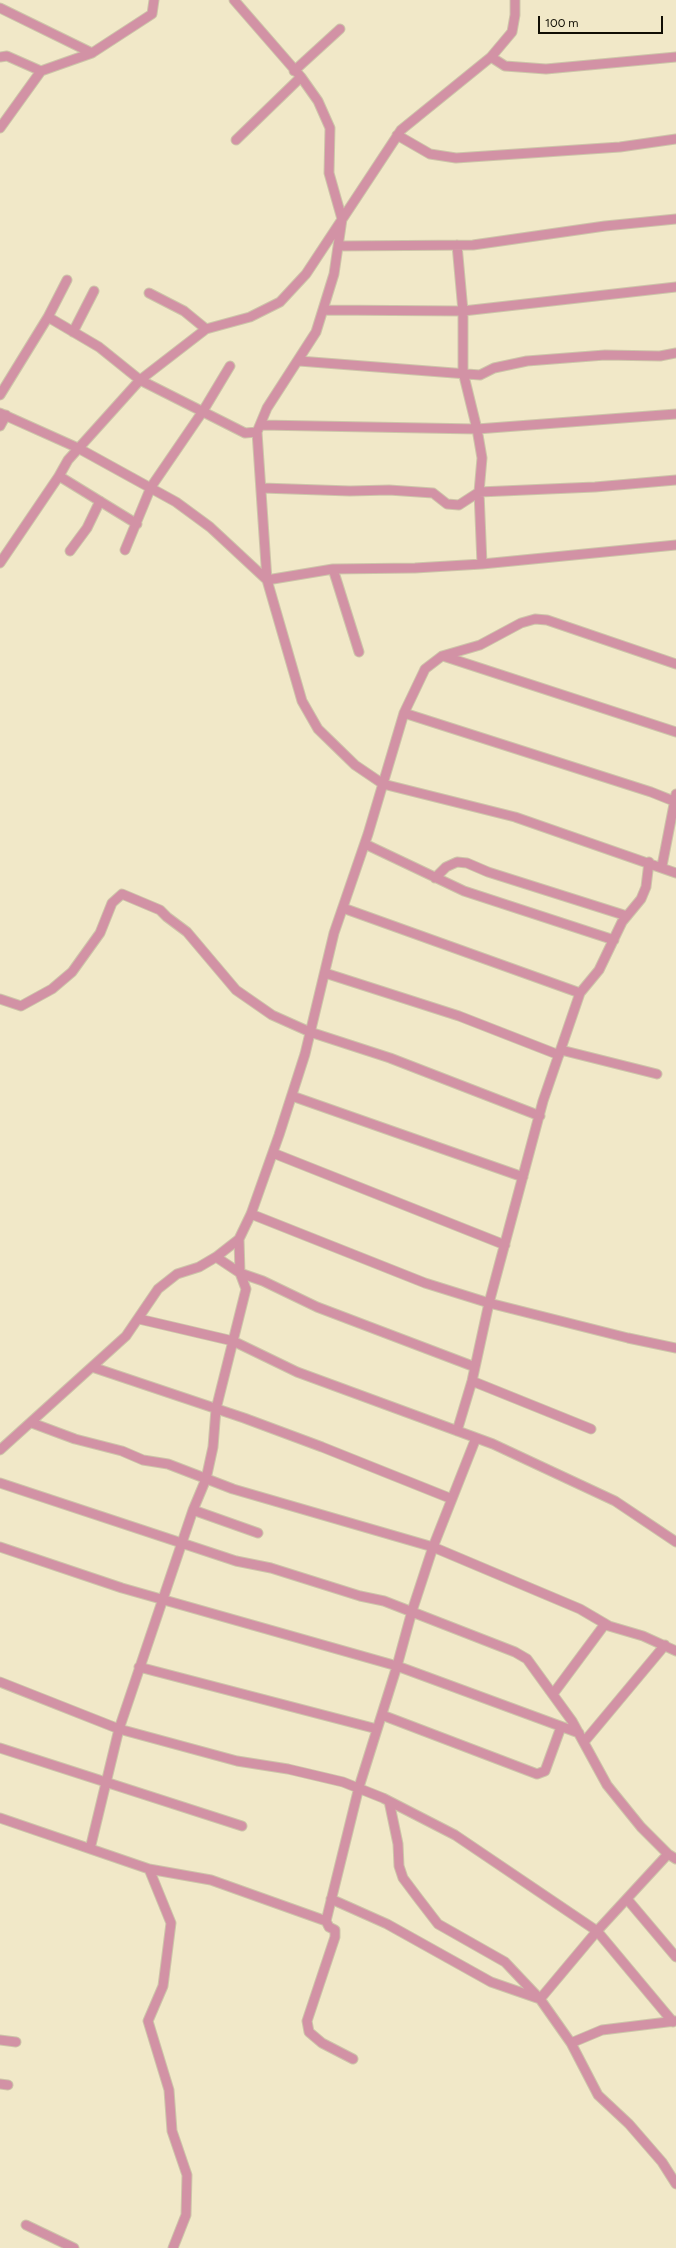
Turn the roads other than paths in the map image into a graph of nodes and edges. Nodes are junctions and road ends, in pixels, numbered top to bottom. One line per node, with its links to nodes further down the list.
1 (154, 0): 6 (street)
2 (234, 0): 11 (street)
3 (515, 0): 7 (street)
4 (0, 8): 6 (street)
5 (340, 29): 11 (street)
6 (92, 53): 10 (street)
7 (491, 56): 9 (street); 13 (street)
8 (0, 57): 10 (street)
9 (676, 57)
10 (40, 71): 12 (street)
11 (298, 74): 15 (street); 17 (street)
12 (0, 128)
13 (398, 135): 14 (street); 17 (street)
14 (676, 139)
15 (236, 140)
16 (676, 219): 18 (street)
17 (342, 220): 19 (street); 27 (street)
18 (457, 245): 19 (street); 25 (street)
19 (338, 246): 24 (street)
20 (67, 280): 26 (street)
21 (676, 287): 25 (street)
22 (94, 291): 28 (street)
23 (149, 293): 27 (street)
24 (323, 310): 25 (street); 30 (street)
25 (463, 312): 32 (street)
26 (48, 317): 28 (street); 34 (street)
27 (206, 328): 33 (street)
28 (73, 332): 33 (street)
29 (676, 353): 32 (street)
30 (299, 361): 32 (street); 39 (street)
31 (230, 366): 35 (street)
32 (463, 372): 40 (street)
33 (140, 380): 35 (street); 41 (street)
34 (0, 395)
35 (203, 411): 39 (street); 44 (street)
36 (3, 414): 38 (street); 41 (street)
37 (676, 414): 40 (street)
38 (0, 426)
39 (259, 428): 40 (street); 45 (street)
40 (477, 429): 46 (street)
41 (78, 448): 42 (street); 44 (street)
42 (59, 476): 47 (street); 52 (street)
43 (676, 480): 46 (street)
44 (151, 487): 48 (street); 55 (street)
45 (262, 488): 46 (street); 55 (street)
46 (479, 492): 53 (street)
47 (100, 501): 48 (street); 51 (street)
48 (137, 524): 50 (street)
49 (676, 545): 53 (street)
50 (125, 550)
51 (70, 551)
52 (0, 563)
53 (482, 564): 54 (street)
54 (333, 569): 55 (street); 56 (street)
55 (267, 580): 61 (street)
56 (359, 652)
57 (442, 656): 58 (street); 59 (street); 60 (street)
58 (676, 664)
59 (404, 714): 61 (street); 62 (street)
60 (676, 732)
61 (383, 784): 63 (street); 64 (street)
62 (676, 800): 65 (street)
63 (365, 844): 67 (street); 68 (street)
64 (649, 862): 65 (street); 69 (street)
65 (662, 866): 66 (street)
66 (676, 873)
67 (436, 878): 69 (street); 70 (street)
68 (343, 908): 71 (street); 72 (street)
69 (627, 916): 70 (street)
70 (614, 940): 72 (street)
71 (325, 973): 74 (street); 75 (street)
72 (580, 993): 75 (street)
73 (0, 999): 74 (street)
74 (310, 1032): 77 (street); 78 (street)
75 (560, 1052): 76 (street); 78 (street)
76 (657, 1074)
77 (292, 1096): 79 (street); 80 (street)
78 (540, 1116): 80 (street)
79 (273, 1153): 81 (street); 83 (street)
80 (523, 1177): 83 (street)
81 (251, 1214): 82 (street); 86 (street)
82 (239, 1239): 84 (street); 85 (street)
83 (505, 1245): 86 (street)
84 (216, 1257): 85 (street); 87 (street)
85 (240, 1273): 88 (street); 91 (street)
86 (489, 1303): 89 (street); 91 (street)
87 (139, 1319): 88 (street); 90 (street)
88 (233, 1341): 93 (street); 96 (street)
89 (676, 1348)
90 (92, 1367): 93 (street); 94 (street)
91 (475, 1367): 92 (street)
92 (472, 1381): 95 (street); 96 (street)
93 (216, 1409): 99 (street); 101 (street)
94 (32, 1422): 98 (street); 99 (street)
95 (591, 1429)
96 (457, 1431): 97 (street)
97 (476, 1438): 101 (street); 105 (street)
98 (0, 1450)
99 (206, 1479): 102 (street); 107 (street)
100 (0, 1483): 104 (street)
101 (452, 1499): 107 (street)
102 (193, 1510): 103 (street); 104 (street)
103 (258, 1533)
104 (182, 1542): 108 (street); 109 (street)
105 (676, 1542)
106 (0, 1547): 108 (street)
107 (433, 1547): 109 (street); 110 (street)
108 (162, 1599): 113 (street); 114 (street)
109 (412, 1611): 113 (street); 116 (street)
110 (606, 1624): 111 (street); 116 (street)
111 (665, 1645): 112 (street); 122 (street)
112 (676, 1651)
113 (398, 1666): 117 (street); 118 (street)
114 (139, 1667): 119 (street); 120 (street)
115 (0, 1682): 119 (street)
116 (553, 1694): 121 (street)
117 (382, 1715): 118 (street); 120 (street)
118 (561, 1727): 121 (street)
119 (119, 1729): 124 (street); 125 (street)
120 (377, 1729): 125 (street)
121 (579, 1733): 122 (street)
122 (584, 1742): 130 (street)
123 (0, 1748): 124 (street)
124 (106, 1782): 128 (street); 129 (street)
125 (359, 1787): 126 (street); 132 (street)
126 (388, 1801): 135 (street); 137 (street)
127 (0, 1818): 129 (street)
128 (242, 1826)
129 (90, 1849): 131 (street)
130 (672, 1857): 133 (street)
131 (149, 1869): 134 (street); 146 (street)
132 (331, 1899): 134 (street); 137 (street)
133 (627, 1899): 135 (street); 136 (street)
134 (326, 1921): 142 (street)
135 (597, 1931): 137 (street); 138 (street)
136 (676, 1957)
137 (540, 1999): 141 (street)
138 (674, 2021): 141 (street)
139 (0, 2040): 140 (street)
140 (16, 2042)
141 (571, 2043): 143 (street)
142 (353, 2059)
143 (676, 2184)
144 (26, 2225): 145 (street)
145 (74, 2248)
146 (173, 2248)

